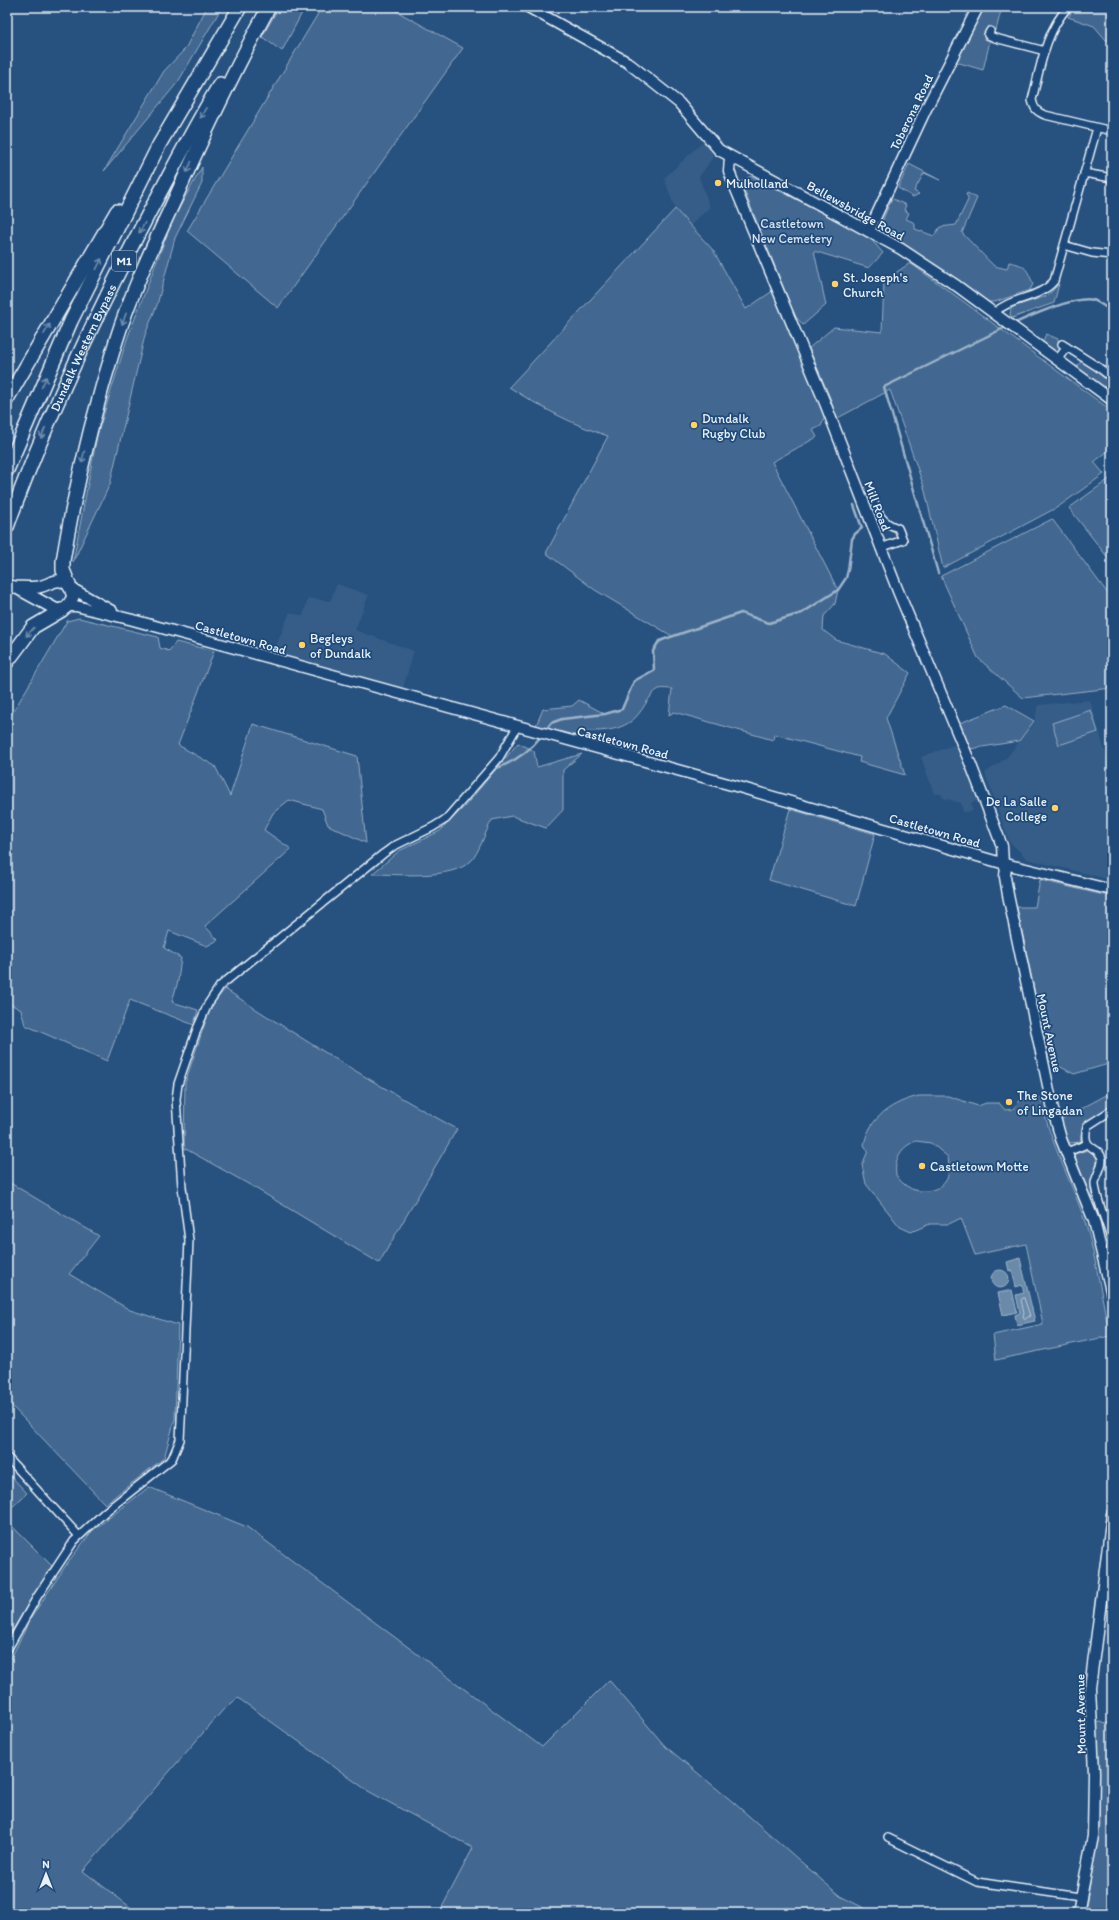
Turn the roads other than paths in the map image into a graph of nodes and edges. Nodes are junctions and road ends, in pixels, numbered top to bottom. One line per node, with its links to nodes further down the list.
1 (234, 7): 21 (highway, one-way to 1)
2 (240, 7): 23 (highway, Dundalk Western Bypass / M1, one-way to 2)
3 (265, 7): 25 (highway, Dundalk Western Bypass / M1, one-way to 25)
4 (269, 7): 29 (highway, one-way to 29)
5 (528, 7): 12 (street, Bellewsbridge Road)
6 (978, 7): 15 (street, Toberona Road)
7 (1068, 7): 9 (street)
8 (990, 31): 9 (street)
9 (1045, 51): 10 (street)
10 (1097, 128): 11 (street); 13 (street)
11 (1112, 131)
12 (730, 158): 15 (street, Bellewsbridge Road); 26 (street, Mill Road)
13 (1084, 174): 14 (street); 16 (street)
14 (1112, 178)
15 (869, 231): 18 (street, Bellewsbridge Road)
16 (1064, 245): 17 (street); 18 (street)
17 (1112, 255)
18 (994, 313): 19 (street, Bellewsbridge Road)
19 (1057, 360): 20 (street); 22 (street, Bellewsbridge Road)
20 (1112, 378)
21 (7, 400)
22 (1112, 400)
23 (7, 470)
24 (873, 500): 26 (street)
25 (7, 526)
26 (880, 548): 35 (street, Mill Road)
27 (49, 583): 28 (main road); 29 (main road); 30 (main road)
28 (11, 586): 30 (main road)
29 (70, 587): 31 (main road); 32 (street, Castletown Road)
30 (47, 607): 31 (main road)
31 (65, 608): 32 (street, Castletown Road); 33 (highway, one-way to 33)
32 (126, 618): 34 (street, Castletown Road)
33 (7, 662)
34 (517, 727): 35 (street, Castletown Road); 44 (street)
35 (1005, 864): 36 (street, Castletown Road); 39 (street, Mount Avenue)
36 (1112, 890)
37 (1112, 1110): 38 (street)
38 (1087, 1144): 39 (street); 40 (street)
39 (1067, 1152): 41 (street, Mount Avenue)
40 (1112, 1242)
41 (1112, 1295)
42 (7, 1457): 44 (street)
43 (1112, 1514): 47 (street, Mount Avenue)
44 (79, 1536): 45 (street)
45 (7, 1650)
46 (888, 1838): 47 (street)
47 (1080, 1896): 48 (street, Mount Avenue)
48 (1078, 1913)

